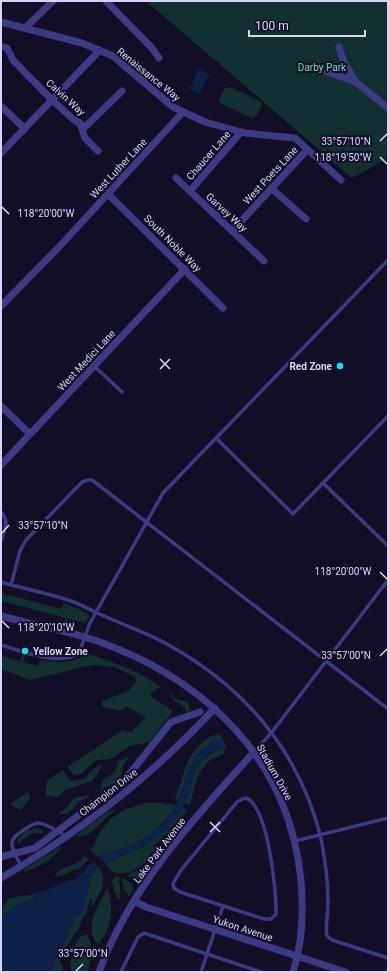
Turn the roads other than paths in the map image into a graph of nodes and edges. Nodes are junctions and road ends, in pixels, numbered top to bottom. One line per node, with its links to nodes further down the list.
1 (53, 1): 4 (street)
2 (106, 1): 8 (street)
3 (1, 22): 4 (street, Renaissance Way)
4 (25, 28): 7 (street, Renaissance Way)
5 (1, 46): 12 (street, Calvin Way)
6 (339, 47): 10 (street)
7 (100, 50): 12 (street); 15 (street, Renaissance Way)
8 (159, 58)
9 (327, 72): 10 (street)
10 (357, 83): 14 (street)
11 (122, 91): 16 (street, Calvin Way)
12 (52, 100): 16 (street, Calvin Way); 17 (street)
13 (1, 106): 17 (street)
14 (388, 108)
15 (183, 112): 18 (street, Renaissance Way); 26 (street, West Luther Lane)
16 (80, 124): 20 (street)
17 (25, 129): 21 (street)
18 (240, 132): 19 (street, Renaissance Way); 25 (street, Chaucer Lane)
19 (307, 150): 23 (street, Renaissance Way); 24 (street, West Poets Lane)
20 (98, 151)
21 (1, 153)
22 (176, 178): 25 (street, Garvey Way)
23 (341, 180)
24 (271, 188): 27 (street); 28 (street, West Poets Lane)
25 (190, 191): 28 (street, Garvey Way)
26 (108, 194): 31 (street, South Noble Way); 32 (street, West Luther Lane)
27 (306, 219)
28 (232, 231): 30 (street, Garvey Way)
29 (388, 260): 39 (lane)
30 (264, 261)
31 (185, 269): 33 (street, South Noble Way); 34 (street, West Medici Lane)
32 (1, 306)
33 (223, 308)
34 (94, 366): 35 (lane); 38 (street, West Medici Lane)
35 (122, 392)
36 (1, 406): 38 (street)
37 (388, 416): 41 (lane)
38 (30, 434): 40 (street, West Medici Lane)
39 (216, 438): 41 (lane); 43 (lane)
40 (1, 465)
41 (323, 484): 45 (lane)
42 (1, 512): 44 (lane)
43 (146, 522): 48 (lane); 49 (lane); 53 (lane)
44 (1, 541)
45 (388, 546)
46 (388, 580): 53 (lane)
47 (1, 582): 48 (lane)
48 (11, 585): 49 (lane)
49 (96, 613): 51 (lane); 57 (lane)
50 (1, 616): 51 (street, Stadium Drive)
51 (85, 638): 52 (lane); 54 (street, Stadium Drive)
52 (1, 645)
53 (326, 661): 55 (lane); 57 (lane)
54 (215, 708): 58 (street, Stadium Drive); 63 (street, Champion Drive)
55 (388, 709)
56 (200, 712): 61 (street)
57 (272, 732): 58 (lane); 62 (lane)
58 (254, 752): 64 (street, Stadium Drive); 69 (street, Lake Park Avenue)
59 (387, 818): 60 (lane); 62 (lane)
60 (388, 824)
61 (56, 831): 63 (lane); 65 (street); 65 (lane)
62 (320, 835): 64 (lane); 74 (lane)
63 (67, 836): 67 (street, Champion Drive)
64 (294, 842): 73 (street, Stadium Drive)
65 (15, 854): 66 (street); 67 (lane)
66 (1, 857)
67 (21, 866): 68 (street, Champion Drive)
68 (1, 878)
69 (134, 901): 71 (street, Yukon Avenue); 75 (street, Lake Park Avenue)
70 (223, 906): 70 (lane); 71 (lane)
71 (215, 929): 72 (lane); 73 (street, Yukon Avenue)
72 (207, 954): 76 (lane); 77 (lane); 78 (lane)
73 (297, 956): 79 (street, Stadium Drive); 80 (street, Yukon Avenue)
74 (388, 958)
75 (99, 972)
76 (121, 972)
77 (201, 972)
78 (261, 972)
79 (293, 972)
80 (346, 972)

